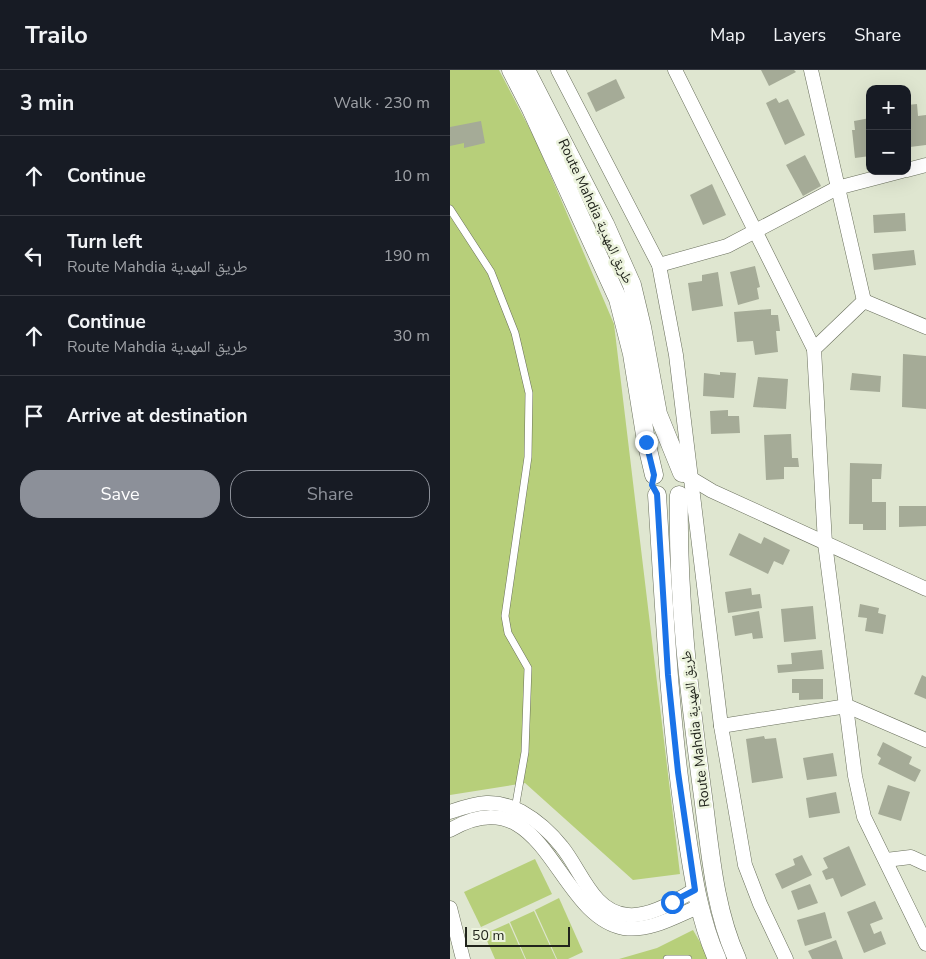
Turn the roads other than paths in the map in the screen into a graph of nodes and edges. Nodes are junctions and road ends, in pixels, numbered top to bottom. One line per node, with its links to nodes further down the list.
1 (510, 70): 16 (street, Route Mahdia طريق المهدية)
2 (526, 70): 17 (street, Route Mahdia طريق المهدية)
3 (558, 70): 12 (street)
4 (675, 70): 11 (street)
5 (811, 70): 9 (street)
6 (926, 165): 7 (street)
7 (911, 169)
8 (887, 175): 9 (street)
9 (837, 188): 11 (street); 13 (street)
10 (450, 209): 24 (lane)
11 (755, 230): 12 (street); 15 (street)
12 (659, 265): 17 (street)
13 (864, 301): 14 (street); 15 (street)
14 (926, 327)
15 (814, 349): 19 (street)
16 (654, 475): 17 (street); 18 (street)
17 (686, 486): 18 (street); 19 (street); 22 (street); 36 (street, Route Mahdia طريق المهدية)
18 (657, 494): 29 (street, Route Mahdia طريق المهدية)
19 (825, 543): 20 (street); 21 (street)
20 (926, 589)
21 (847, 706): 22 (street); 23 (street); 27 (street)
22 (721, 726): 37 (street)
23 (926, 740)
24 (515, 809): 25 (street); 29 (street)
25 (450, 812)
26 (450, 830): 29 (street)
27 (886, 860): 28 (street); 31 (street)
28 (926, 864)
29 (697, 898): 35 (street, Route Mahdia طريق المهدية)
30 (450, 908): 32 (street)
31 (926, 944)
32 (463, 959)
33 (667, 959): 34 (lane)
34 (688, 959)
35 (717, 959)
36 (737, 959)
37 (786, 959)

